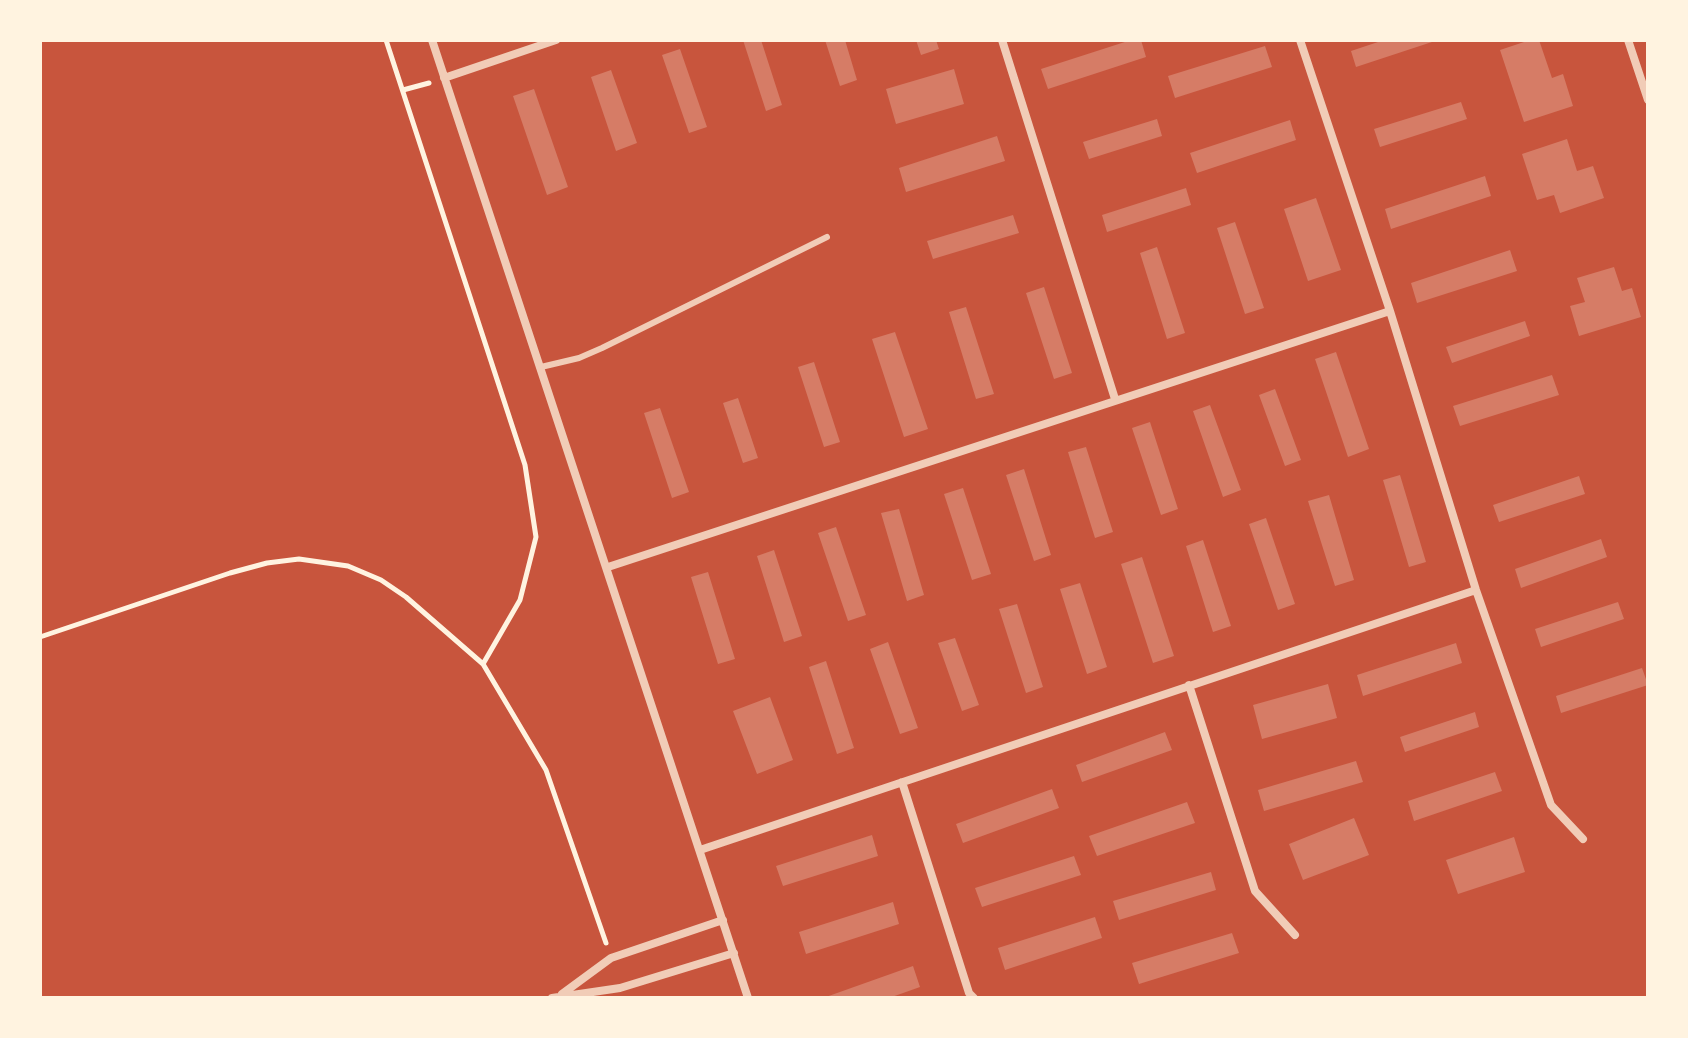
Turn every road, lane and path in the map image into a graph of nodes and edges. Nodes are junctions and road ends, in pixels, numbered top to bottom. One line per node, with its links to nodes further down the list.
1 (386, 40): 8 (path)
2 (432, 40): 7 (street)
3 (556, 40): 7 (street)
4 (1002, 40): 13 (street)
5 (1300, 40): 11 (street)
6 (1628, 40): 9 (street)
7 (444, 78): 8 (path); 12 (street)
8 (403, 90): 17 (path)
9 (1648, 100)
10 (827, 237): 12 (lane)
11 (1390, 311): 13 (street); 15 (street)
12 (541, 367): 14 (street)
13 (1115, 399): 14 (street)
14 (608, 567): 21 (street)
15 (1476, 590): 18 (street); 20 (street)
16 (40, 637): 17 (path)
17 (483, 664): 25 (path)
18 (1189, 685): 19 (street); 23 (street)
19 (902, 782): 21 (street); 28 (street)
20 (1583, 839)
21 (700, 850): 22 (street)
22 (723, 920): 24 (street); 25 (street)
23 (1295, 935)
24 (734, 953): 26 (street); 27 (street)
25 (611, 958): 26 (street)
26 (556, 997)
27 (748, 998)
28 (974, 998)

